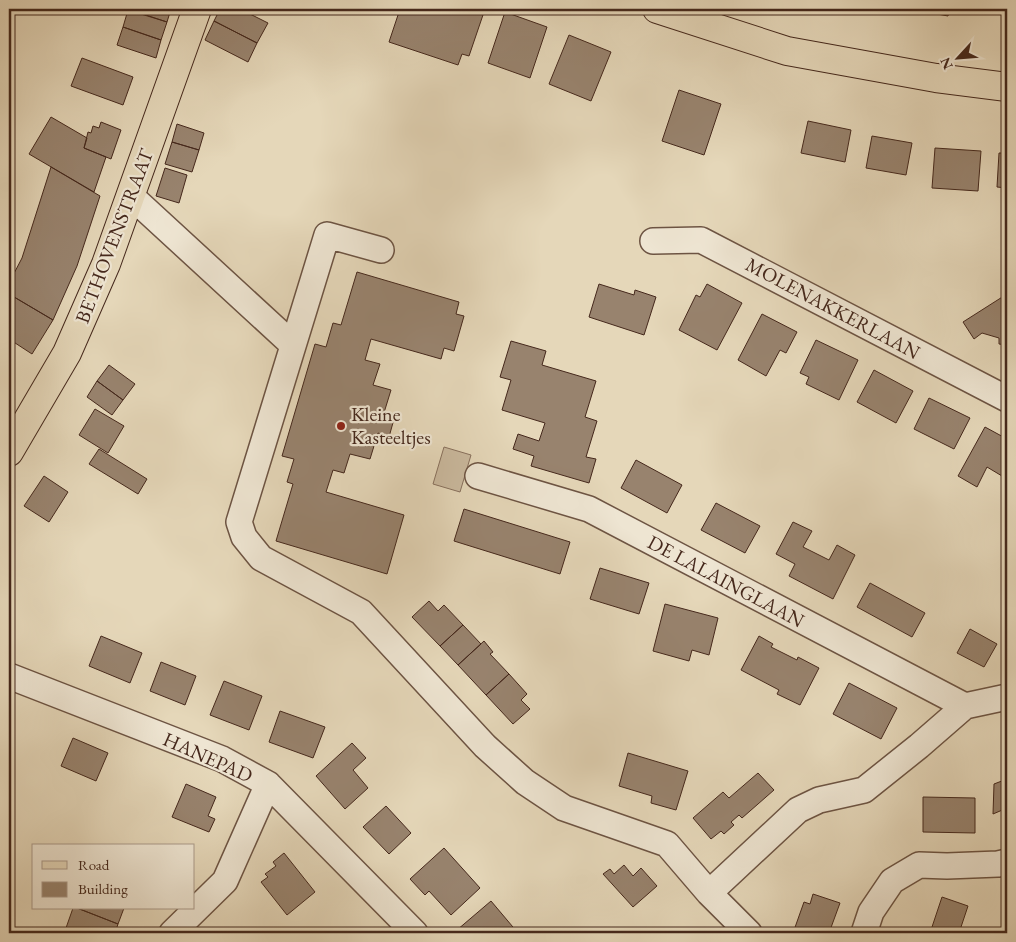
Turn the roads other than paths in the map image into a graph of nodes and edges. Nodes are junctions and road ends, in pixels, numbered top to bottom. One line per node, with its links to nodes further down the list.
1 (197, 9): 4 (main road, BETHOVENSTRAAT)
2 (657, 9): 3 (main road)
3 (1007, 87)
4 (131, 196): 7 (street); 9 (main road, BETHOVENSTRAAT)
5 (652, 241): 8 (street, MOLENAKKERLAAN)
6 (380, 250): 7 (street)
7 (293, 345): 16 (street)
8 (1007, 399)
9 (9, 452)
10 (478, 476): 13 (street, DE LALAINGLAAN)
11 (9, 676): 14 (street, HANEPAD)
12 (1007, 698): 13 (street)
13 (965, 706): 16 (street)
14 (268, 784): 17 (street); 18 (street, HANEPAD)
15 (1007, 862): 20 (street)
16 (709, 893): 19 (street)
17 (172, 933)
18 (415, 933)
19 (749, 933)
20 (864, 933)

